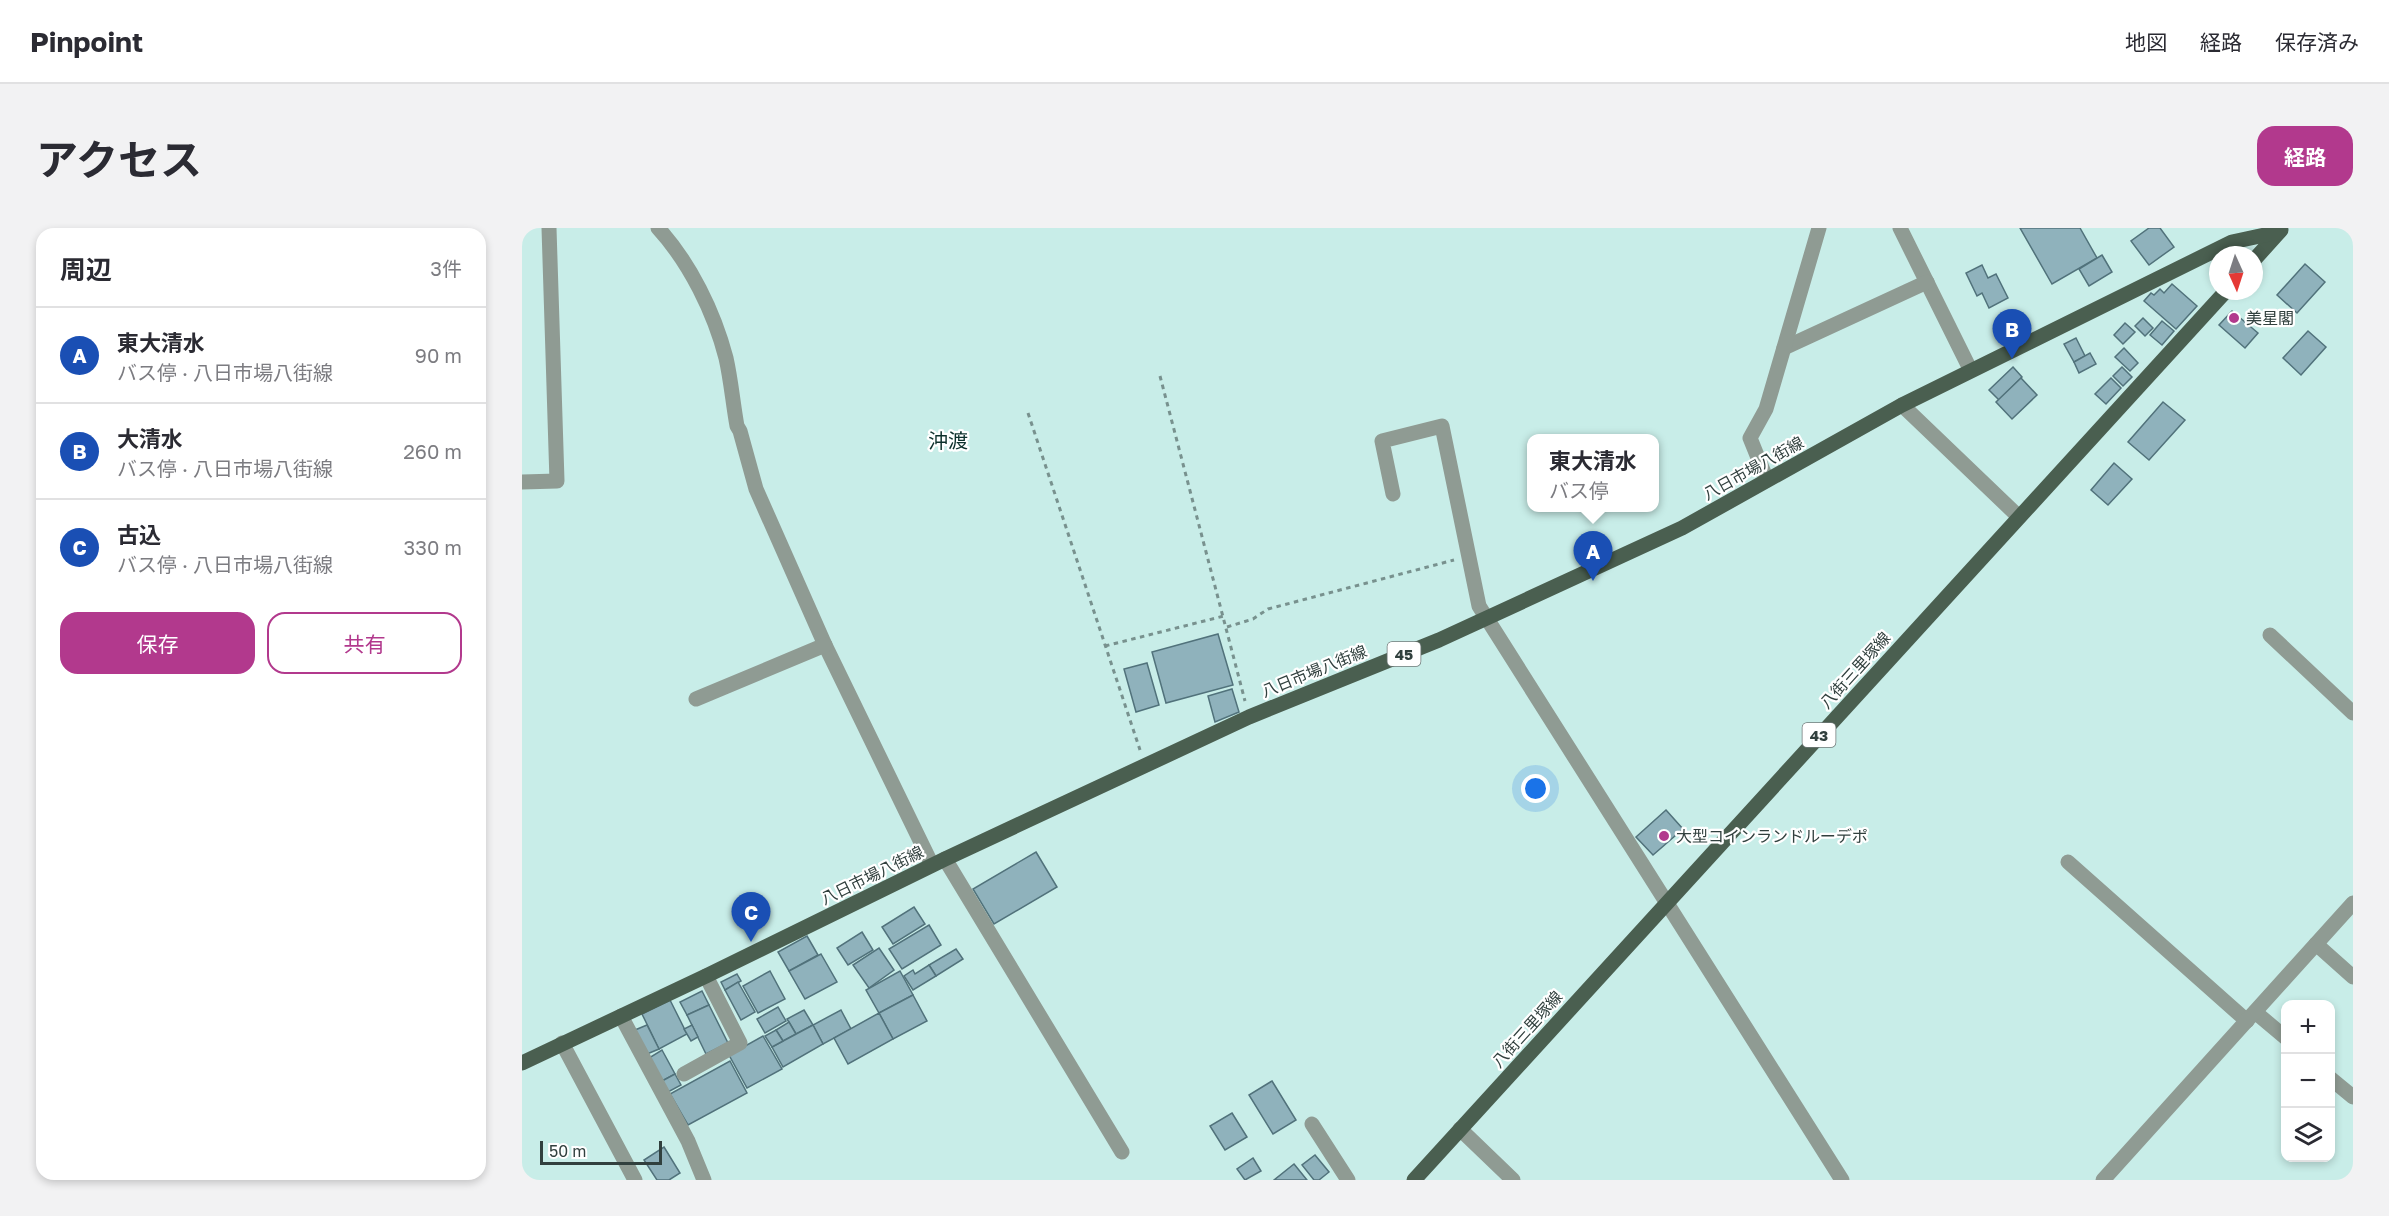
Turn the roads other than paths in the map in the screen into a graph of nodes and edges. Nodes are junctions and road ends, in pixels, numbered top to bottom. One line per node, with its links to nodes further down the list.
1 (549, 228): 13 (street)
2 (658, 228): 18 (street)
3 (1819, 228): 9 (street)
4 (1900, 228): 7 (street)
5 (2279, 229): 6 (main road); 10 (main road, 八日市場八街線 / 45)
6 (2263, 249)
7 (1927, 282): 9 (street); 10 (street)
8 (2218, 300): 15 (main road, 八街三里塚線 / 43)
9 (1784, 348): 12 (street)
10 (1970, 369): 11 (main road, 八日市場八街線 / 45)
11 (1902, 405): 12 (main road, 八日市場八街線 / 45); 15 (street)
12 (1767, 480): 16 (main road, 八日市場八街線 / 45)
13 (522, 482)
14 (1394, 494): 16 (street)
15 (2019, 517): 23 (main road, 八街三里塚線 / 43)
16 (1487, 617): 21 (main road, 八日市場八街線 / 45); 23 (street)
17 (2270, 635): 20 (street)
18 (825, 645): 19 (street); 21 (street)
19 (696, 699)
20 (2353, 713)
21 (938, 862): 26 (main road, 八日市場八街線 / 45); 38 (street)
22 (2068, 862): 29 (street)
23 (1668, 901): 37 (main road, 八街三里塚線 / 43); 44 (street)
24 (2353, 903): 25 (street)
25 (2316, 944): 27 (street); 29 (street)
26 (706, 976): 28 (main road, 八日市場八街線 / 45); 33 (street)
27 (2353, 977)
28 (621, 1016): 31 (main road, 八日市場八街線 / 45); 40 (street)
29 (2251, 1017): 30 (street); 45 (street)
30 (2281, 1035)
31 (562, 1043): 32 (main road, 八日市場八街線 / 45); 39 (street)
32 (522, 1063)
33 (684, 1074)
34 (2335, 1081): 35 (street)
35 (2353, 1097)
36 (1312, 1124): 41 (street)
37 (1460, 1129): 42 (main road, 八街三里塚線 / 43); 43 (street)
38 (1122, 1152)
39 (635, 1180)
40 (704, 1180)
41 (1348, 1180)
42 (1414, 1180)
43 (1513, 1180)
44 (1842, 1180)
45 (2103, 1180)

